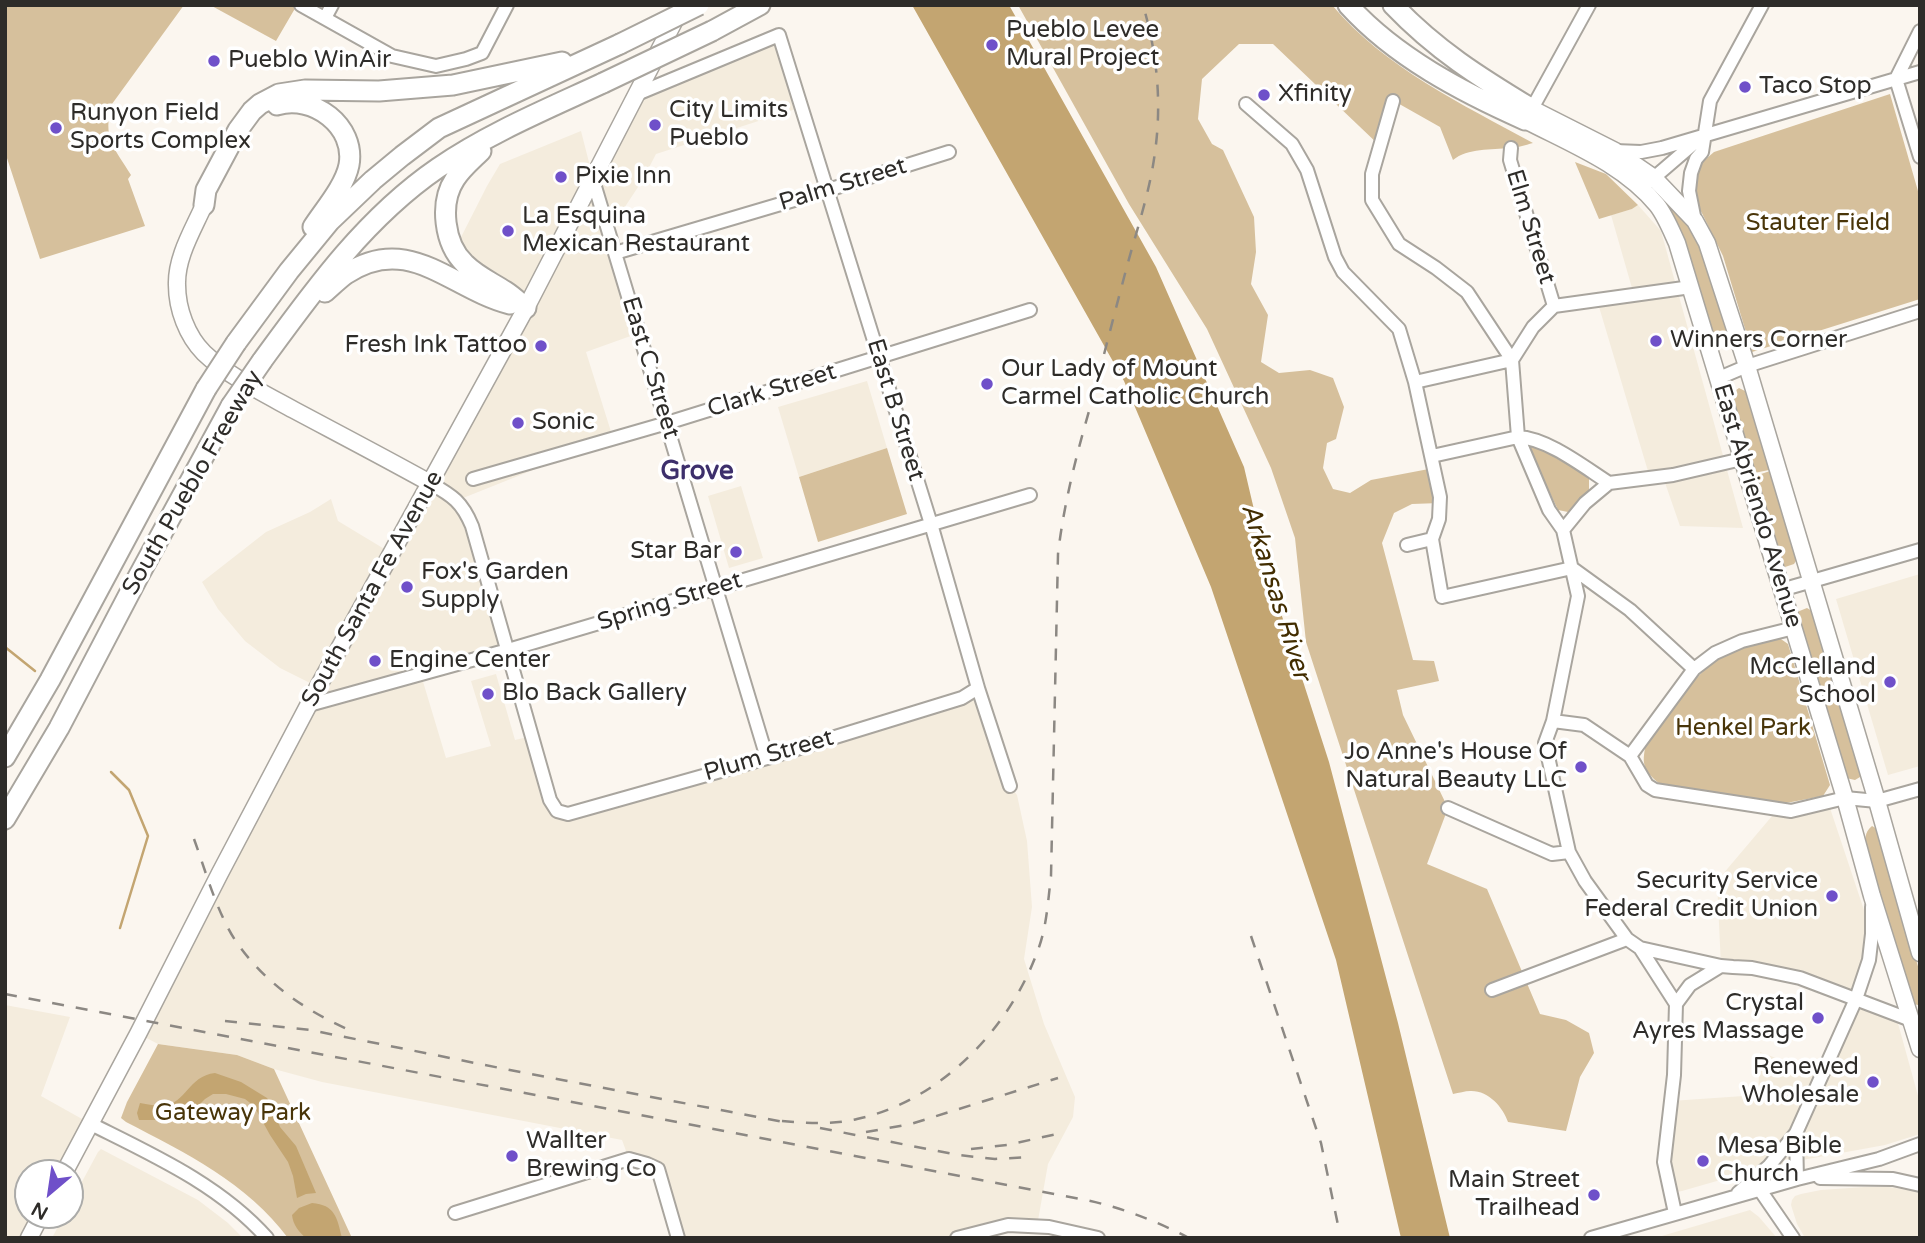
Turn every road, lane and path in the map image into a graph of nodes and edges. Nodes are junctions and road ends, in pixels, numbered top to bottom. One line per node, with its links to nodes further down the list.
1 (301, 5): 13 (street)
2 (332, 5): 13 (street)
3 (508, 5): 13 (street)
4 (683, 5): 19 (main road, South Santa Fe Avenue)
5 (699, 5): 15 (highway, South Pueblo Freeway, bridge)
6 (760, 5): 20 (highway, South Pueblo Freeway, bridge)
7 (1349, 5): 23 (highway)
8 (1377, 5): 23 (highway)
9 (1393, 5): 16 (highway)
10 (1407, 5): 16 (highway)
11 (1589, 5): 24 (street)
12 (1762, 5): 25 (street)
13 (325, 18)
14 (1920, 31): 18 (street)
15 (597, 55): 33 (highway); 41 (highway, South Pueblo Freeway)
16 (1467, 69): 24 (highway)
17 (1920, 72): 18 (street)
18 (1896, 79): 25 (street); 29 (street)
19 (637, 94): 30 (main road, South Santa Fe Avenue); 32 (street, East B Street)
20 (576, 96): 38 (highway); 42 (highway, South Pueblo Freeway)
21 (1393, 101): 44 (street)
22 (1246, 104): 47 (street)
23 (1505, 111): 24 (highway)
24 (1529, 114): 27 (main road); 31 (main road)
25 (1704, 135): 27 (street); 31 (street); 34 (street)
26 (1511, 148): 37 (street, Elm Street)
27 (1615, 151): 31 (main road)
28 (949, 152): 32 (street, Palm Street)
29 (1920, 157)
30 (593, 180): 35 (street, East C Street); 38 (main road, South Santa Fe Avenue)
31 (1648, 183): 34 (main road, East Abriendo Avenue); 36 (main road, East Abriendo Avenue)
32 (828, 190): 35 (street, Palm Street); 43 (street, East B Street)
33 (204, 205): 41 (highway); 53 (main road)
34 (1695, 221): 45 (main road, East Abriendo Avenue)
35 (615, 253): 48 (street, East C Street)
36 (1691, 287): 37 (street); 46 (main road, East Abriendo Avenue)
37 (1554, 306): 44 (street)
38 (526, 308): 42 (highway); 53 (main road, South Santa Fe Avenue)
39 (1030, 310): 43 (street, Clark Street)
40 (1920, 311): 45 (street)
41 (254, 316): 72 (highway, South Pueblo Freeway, bridge)
42 (286, 328): 79 (highway, South Pueblo Freeway, bridge)
43 (879, 358): 48 (street, Clark Street); 56 (street, East B Street)
44 (1512, 360): 47 (street); 49 (street)
45 (1747, 366): 46 (street); 62 (main road, East Abriendo Avenue)
46 (1719, 378): 51 (main road, East Abriendo Avenue)
47 (1415, 382): 50 (street)
48 (667, 423): 52 (street, Clark Street); 63 (street, East C Street)
49 (1518, 437): 50 (street); 54 (street); 57 (street)
50 (1432, 456): 58 (street)
51 (1742, 459): 54 (street); 64 (main road, East Abriendo Avenue)
52 (474, 480)
53 (430, 483): 66 (street); 69 (main road, South Santa Fe Avenue)
54 (1609, 483): 57 (street)
55 (1030, 495): 56 (street, Spring Street)
56 (931, 524): 63 (street, Spring Street); 68 (street, East B Street)
57 (1563, 530): 61 (street)
58 (1432, 539): 59 (street); 61 (street)
59 (1407, 545)
60 (1920, 550): 62 (street)
61 (1572, 568): 67 (street); 70 (street)
62 (1811, 580): 64 (street); 77 (main road, East Abriendo Avenue)
63 (716, 589): 66 (street, Spring Street); 73 (street, East C Street)
64 (1781, 590): 65 (main road, East Abriendo Avenue)
65 (1794, 628): 67 (street); 76 (main road, East Abriendo Avenue)
66 (508, 650): 69 (street, Spring Street); 73 (street, Plum Street)
67 (1694, 669): 71 (street)
68 (978, 688): 73 (street, Plum Street); 74 (street, East B Street)
69 (309, 705): 91 (main road, South Santa Fe Avenue)
70 (1553, 721): 71 (street); 80 (street)
71 (1630, 756): 76 (street)
72 (5, 757)
73 (767, 758)
74 (1010, 786)
75 (1920, 789): 77 (street)
76 (1845, 798): 77 (street); 81 (main road, East Abriendo Avenue)
77 (1877, 801): 84 (main road, East Abriendo Avenue)
78 (1448, 808): 80 (street)
79 (5, 819)
80 (1569, 852): 82 (street)
81 (1872, 896): 87 (street); 89 (main road, East Abriendo Avenue)
82 (1627, 939): 83 (street); 86 (street)
83 (1640, 948): 85 (street); 88 (street)
84 (1920, 953)
85 (1721, 966): 87 (street); 88 (street)
86 (1492, 990)
87 (1856, 999): 89 (street); 92 (street)
88 (1676, 1004): 100 (street)
89 (1916, 1022): 90 (main road, East Abriendo Avenue)
90 (1920, 1049)
91 (91, 1124): 94 (main road, South Santa Fe Avenue); 101 (street)
92 (1796, 1133): 95 (street); 98 (street)
93 (1920, 1144): 95 (street)
94 (72, 1159)
95 (1800, 1179): 96 (street); 97 (street)
96 (1920, 1185)
97 (1760, 1190): 98 (street); 106 (street)
98 (1734, 1197): 100 (street)
99 (455, 1213): 102 (street)
100 (1675, 1213): 105 (street)
101 (267, 1238)
102 (678, 1238)
103 (957, 1238): 104 (street)
104 (1098, 1238)
105 (1591, 1238)
106 (1793, 1238)

